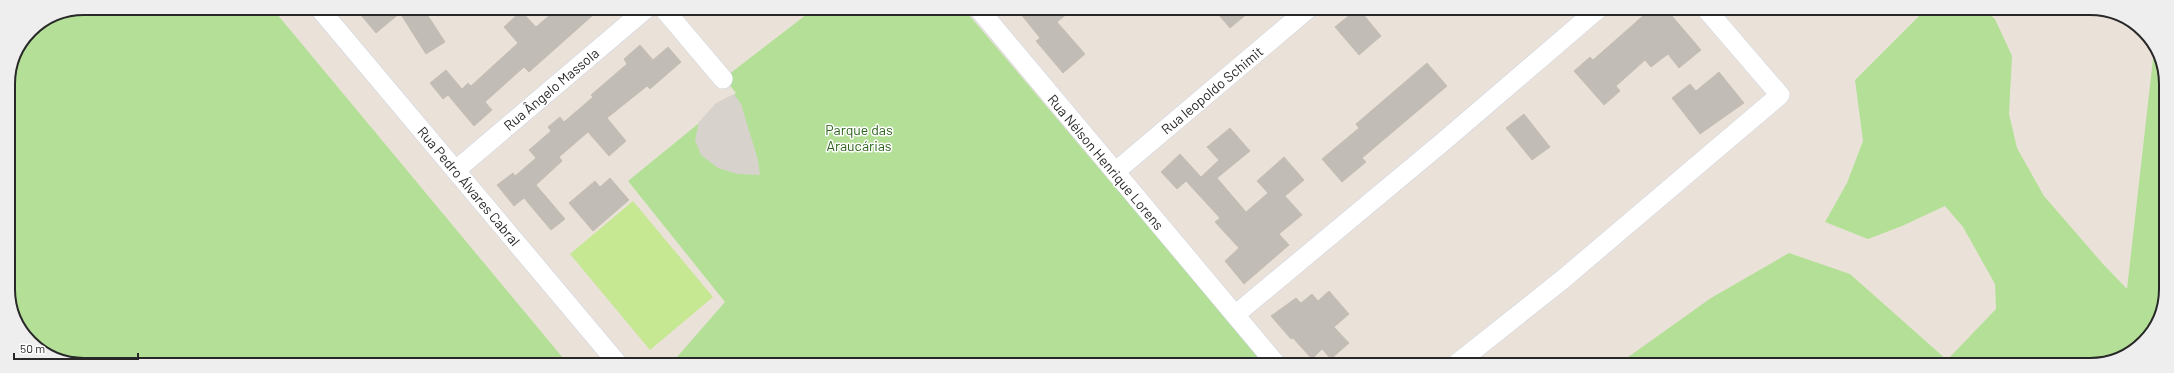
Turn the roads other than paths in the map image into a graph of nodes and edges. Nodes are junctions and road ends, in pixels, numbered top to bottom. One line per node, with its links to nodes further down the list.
1 (325, 15): 9 (street, Rua Pedro Álvares Cabral)
2 (638, 15): 9 (street, Rua Ângelo Massola)
3 (669, 15): 8 (street)
4 (984, 15): 10 (street, Rua Nélson Henrique Lorens)
5 (1301, 15): 10 (street, Rua leopoldo Schimit)
6 (1590, 15): 11 (street)
7 (1712, 15): 14 (street)
8 (723, 79)
9 (456, 170): 12 (street, Rua Pedro Álvares Cabral)
10 (1115, 172): 11 (street, Rua Nélson Henrique Lorens)
11 (1235, 315): 13 (street, Rua Nélson Henrique Lorens)
12 (614, 358)
13 (1271, 358)
14 (1463, 358)

